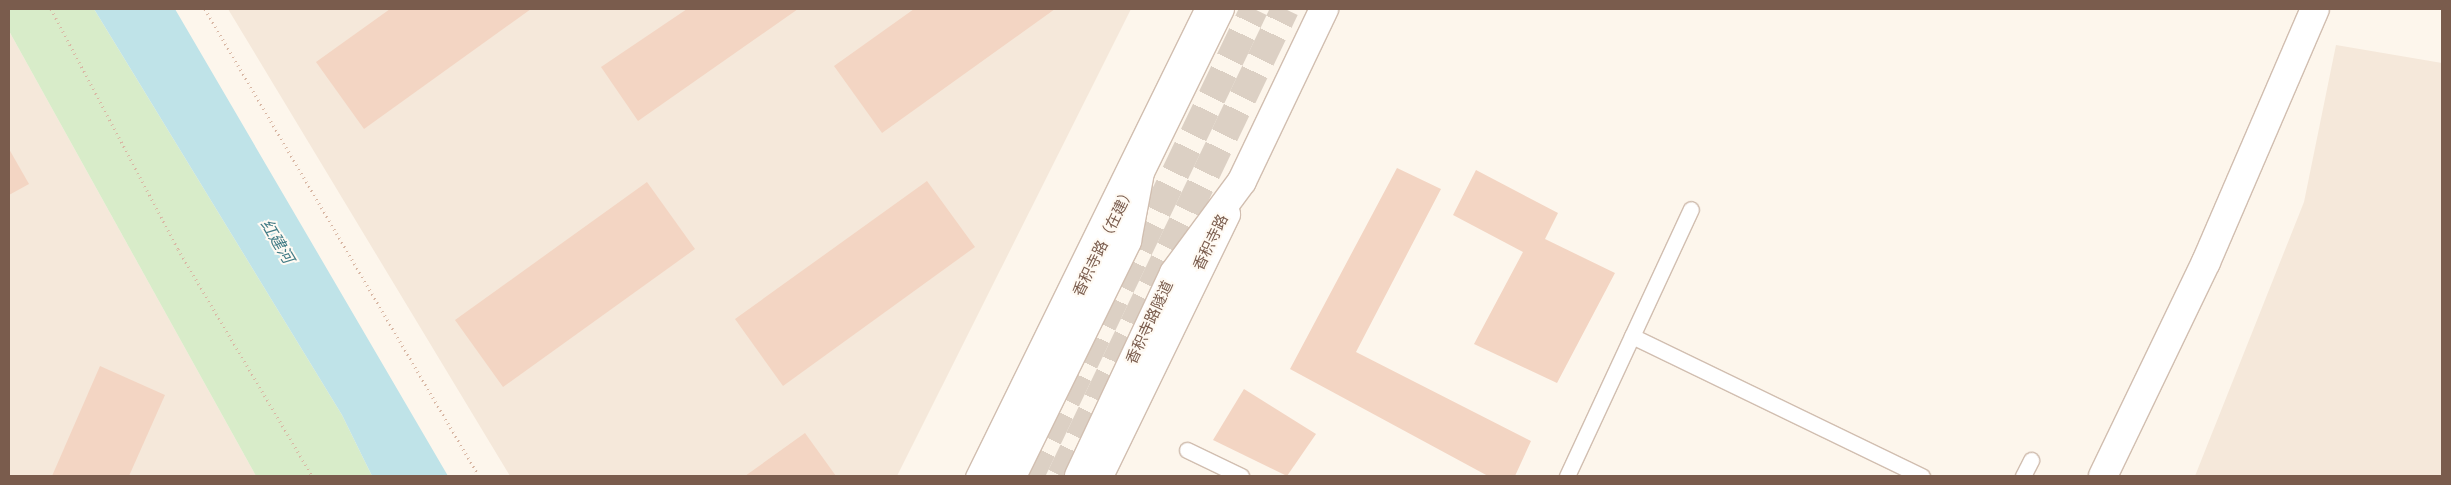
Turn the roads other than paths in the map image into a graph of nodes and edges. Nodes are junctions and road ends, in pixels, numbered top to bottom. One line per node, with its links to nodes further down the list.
1 (1202, 9): 11 (lane)
2 (1220, 9): 5 (street, 香积寺路（在建）)
3 (1324, 9): 6 (street, 香积寺路)
4 (2315, 9): 20 (street)
5 (1140, 172): 12 (street, 香积寺路（在建）); 13 (street)
6 (1242, 181): 14 (street, 香积寺路隧道); 15 (street, 香积寺路)
7 (1692, 209): 8 (lane)
8 (1632, 336): 17 (lane); 18 (lane)
9 (1186, 450): 16 (lane)
10 (2031, 460): 19 (lane)
11 (973, 476)
12 (990, 476)
13 (1012, 476)
14 (1079, 476)
15 (1098, 476)
16 (1242, 476)
17 (1567, 476)
18 (1922, 476)
19 (2023, 476)
20 (2103, 476)

